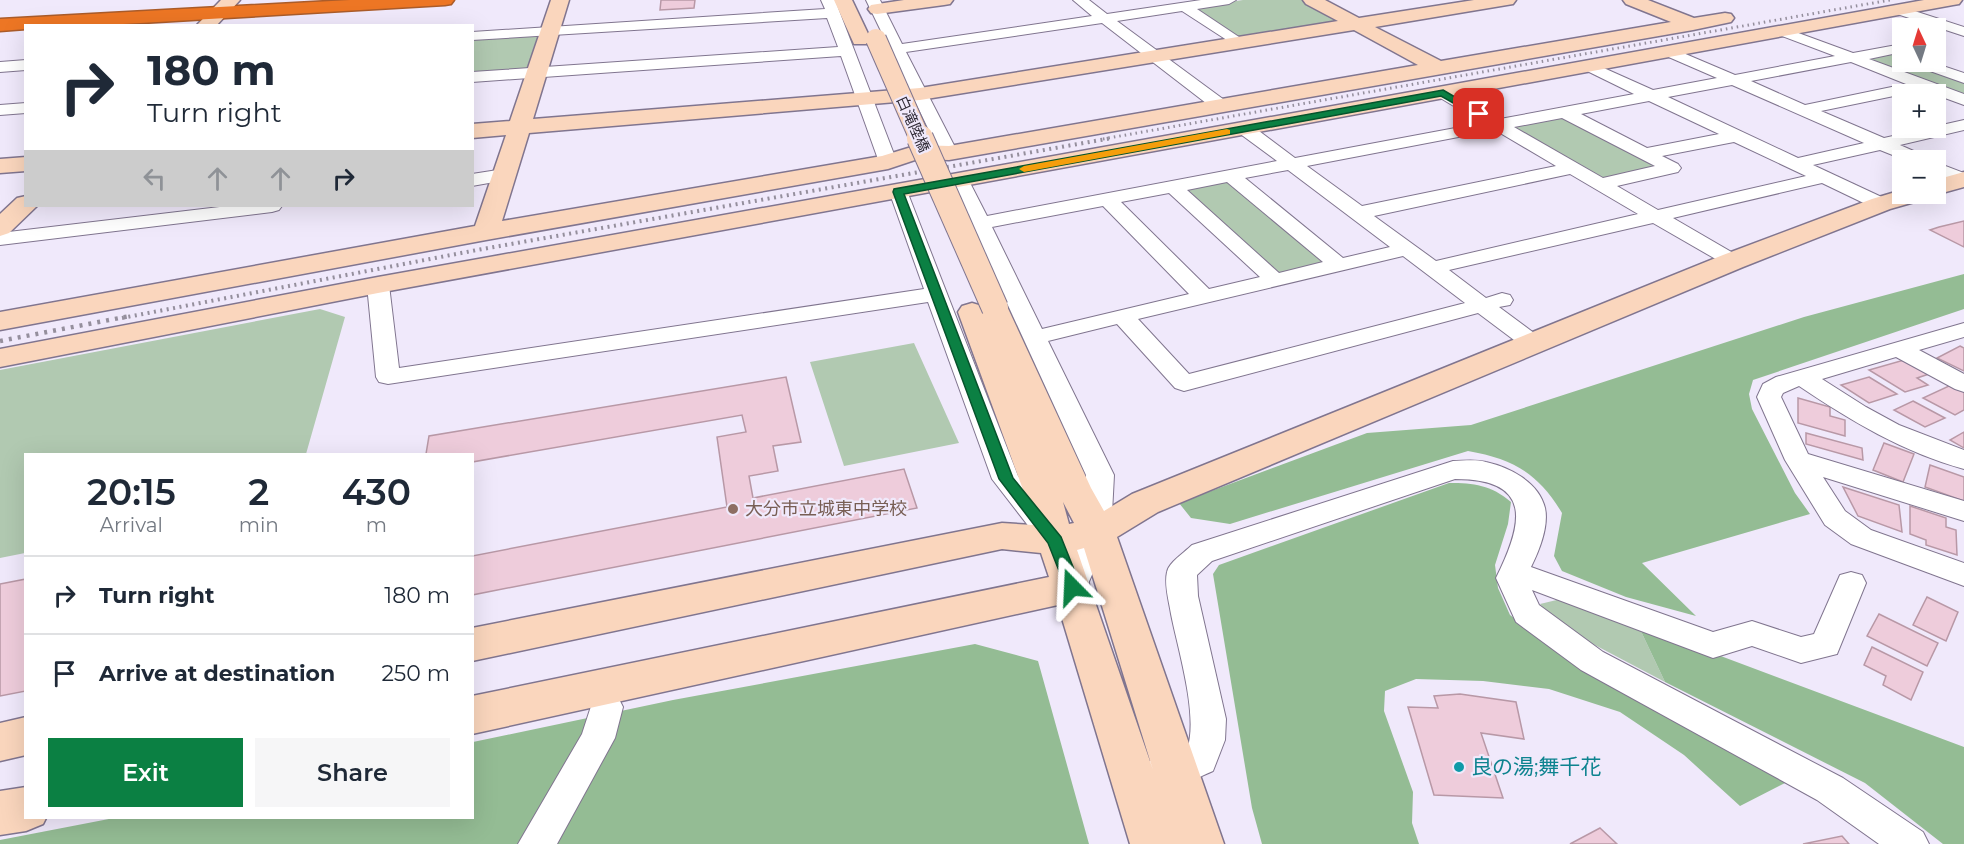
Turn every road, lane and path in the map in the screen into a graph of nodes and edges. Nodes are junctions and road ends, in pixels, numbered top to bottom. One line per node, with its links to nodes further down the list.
1 (370, 0): 16 (highway)
2 (446, 0): 16 (highway)
3 (560, 0): 24 (street)
4 (860, 0): 29 (street)
5 (944, 0): 13 (street)
6 (1080, 0): 18 (street)
7 (1229, 0): 14 (street)
8 (1312, 0): 20 (street)
9 (1507, 0): 20 (street)
10 (1632, 0): 21 (street)
11 (1953, 0): 15 (street)
12 (835, 4): 24 (street); 29 (street)
13 (875, 5): 29 (street)
14 (1185, 6): 18 (street); 28 (street)
15 (1899, 10): 23 (street); 25 (street)
16 (219, 12): 19 (highway); 22 (highway)
17 (1739, 16): 21 (street)
18 (1104, 18): 29 (street); 32 (street)
19 (0, 20)
20 (1356, 24): 28 (street); 37 (street)
21 (1693, 24): 37 (street)
22 (0, 25)
23 (1782, 31): 30 (street); 33 (street)
24 (550, 32): 26 (street); 38 (street)
25 (1964, 34): 27 (street)
26 (474, 36)
27 (1946, 40)
28 (1240, 43): 32 (street)
29 (870, 45): 38 (street); 47 (street); 49 (street); 103 (street)
30 (1669, 52): 35 (street); 42 (street)
31 (1892, 52): 33 (street)
32 (1155, 56): 47 (street); 51 (street)
33 (1851, 57): 42 (street); 43 (street)
34 (24, 65): 36 (street)
35 (1588, 66): 45 (street); 48 (street)
36 (0, 67)
37 (1438, 68): 51 (street)
38 (537, 72): 40 (street); 58 (street)
39 (1946, 72): 41 (street)
40 (474, 77)
41 (1964, 78)
42 (1734, 80): 48 (street); 54 (street)
43 (1920, 84)
44 (1892, 91): 54 (street)
45 (1443, 93): 57 (street); 59 (street)
46 (1946, 93): 50 (street)
47 (920, 94): 49 (street); 64 (street)
48 (1651, 96): 55 (street); 61 (street)
49 (865, 100): 58 (street); 66 (street)
50 (1964, 100)
51 (1221, 106): 64 (street)
52 (24, 108): 53 (street)
53 (0, 110)
54 (1803, 110): 62 (street)
55 (1564, 112): 57 (street); 65 (street)
56 (1964, 124): 62 (street)
57 (1498, 125): 67 (street); 71 (street)
58 (519, 127): 60 (street); 73 (street)
59 (1253, 127): 67 (street); 78 (street)
60 (474, 131)
61 (1736, 136): 65 (street); 69 (street)
62 (1879, 143): 63 (street); 69 (street)
63 (1895, 150)
64 (949, 153): 66 (street)
65 (1645, 154): 79 (street)
66 (888, 162): 92 (street)
67 (1300, 162): 74 (street); 88 (street)
68 (24, 164): 70 (street)
69 (1795, 164): 75 (street)
70 (0, 166)
71 (1573, 168): 79 (street); 88 (street)
72 (1946, 172): 76 (street)
73 (504, 176): 77 (street); 92 (street)
74 (1231, 176): 81 (street); 96 (street)
75 (1824, 177): 85 (street); 89 (street)
76 (1963, 179): 80 (street)
77 (474, 180)
78 (960, 181): 82 (street); 90 (street)
79 (1600, 184): 89 (street)
80 (1946, 184)
81 (1173, 187): 83 (street); 98 (street)
82 (898, 192): 99 (street); 100 (street)
83 (1107, 199): 90 (street); 101 (street)
84 (1892, 201): 85 (street)
85 (1881, 204): 95 (street)
86 (24, 205): 91 (street)
87 (264, 207): 93 (street)
88 (1367, 211): 94 (street); 97 (street)
89 (1656, 216): 95 (street); 97 (street)
90 (981, 223): 107 (street)
91 (0, 228)
92 (486, 232): 105 (street)
93 (0, 239)
94 (1406, 249): 96 (street); 97 (street)
95 (1733, 261): 108 (street)
96 (1339, 265): 98 (street)
97 (1442, 266): 102 (street)
98 (1275, 280): 101 (street)
99 (378, 285): 100 (street); 110 (street)
100 (936, 294): 117 (street)
101 (1205, 297): 104 (street)
102 (1492, 303): 104 (street); 108 (street)
103 (984, 310): 116 (street); 117 (street)
104 (1122, 316): 107 (street)
105 (0, 321)
106 (1964, 330): 109 (street)
107 (1035, 337): 116 (street)
108 (1543, 340): 116 (street)
109 (1899, 349): 111 (street); 112 (street)
110 (0, 358)
111 (1803, 377): 113 (street); 114 (street)
112 (1964, 384)
113 (1798, 460): 115 (street); 119 (street)
114 (1964, 460)
115 (1964, 511)
116 (1097, 532): 117 (street); 121 (street); 127 (street)
117 (1055, 541): 121 (street); 122 (street)
118 (1514, 572): 120 (street); 127 (street); 134 (street)
119 (1964, 575)
120 (1851, 583)
121 (1072, 587): 124 (street); 128 (street)
122 (474, 645)
123 (606, 707): 131 (street)
124 (474, 715)
125 (24, 736): 126 (street)
126 (0, 742)
127 (1177, 770): 128 (street); 133 (street)
128 (1133, 777): 132 (street)
129 (24, 809): 130 (street)
130 (0, 813)
131 (537, 844)
132 (1154, 844)
133 (1200, 844)
134 (1910, 844)

